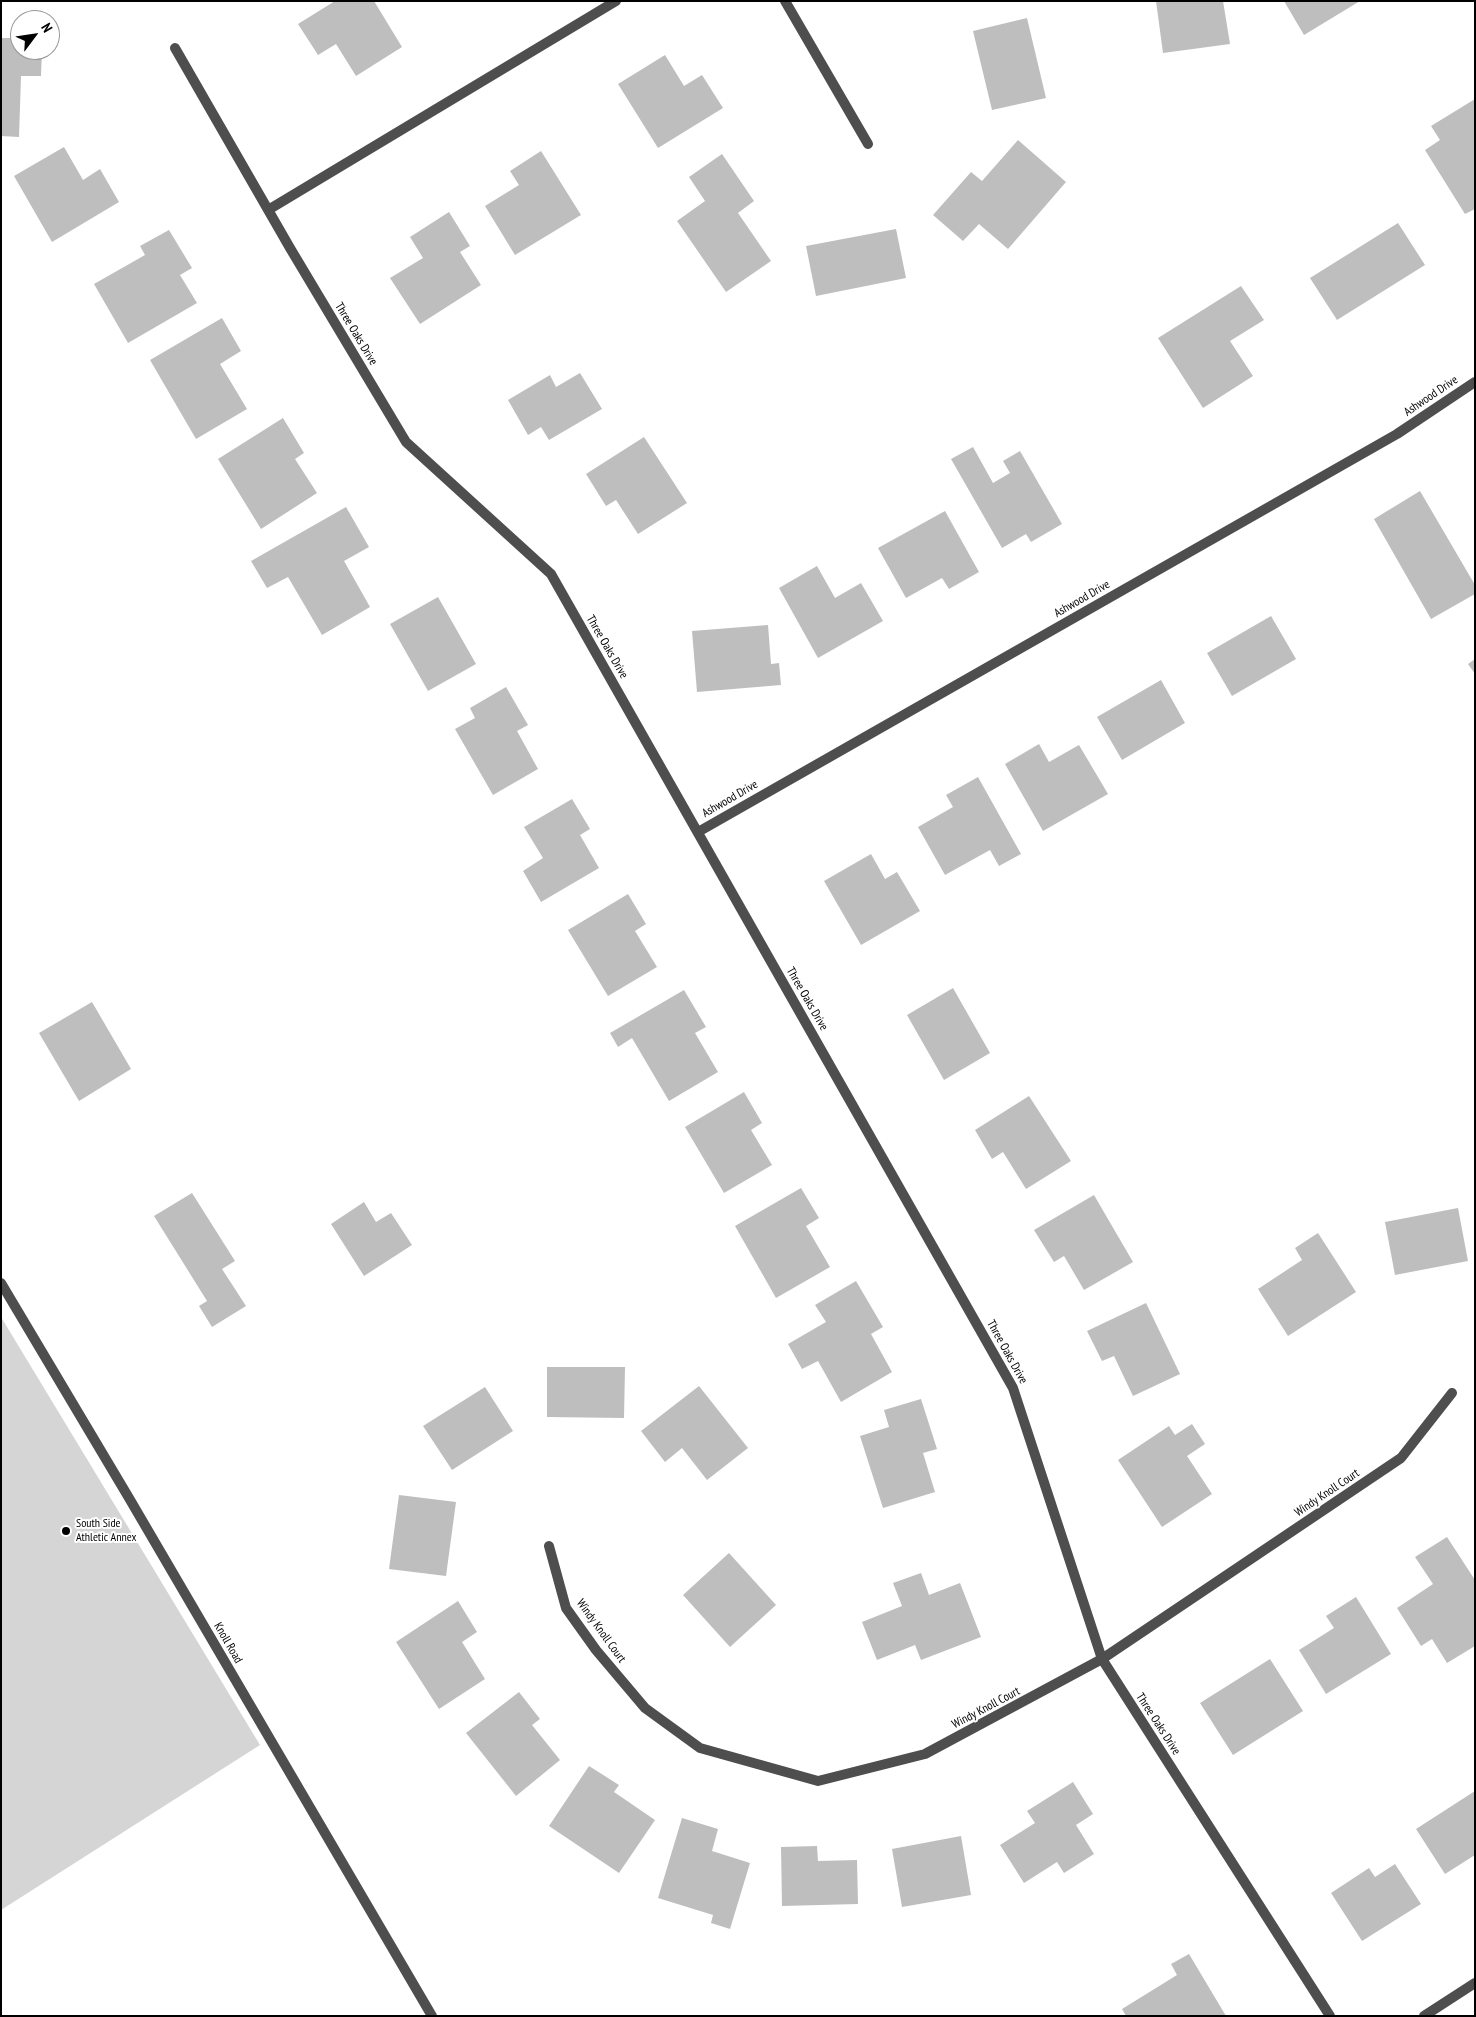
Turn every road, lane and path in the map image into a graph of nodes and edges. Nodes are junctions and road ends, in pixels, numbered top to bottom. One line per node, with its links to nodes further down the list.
1 (616, 1): 5 (street)
2 (785, 1): 4 (street)
3 (175, 48): 5 (street, Three Oaks Drive)
4 (868, 144)
5 (268, 210): 7 (street, Three Oaks Drive)
6 (1475, 382): 7 (street, Ashwood Drive)
7 (698, 832): 11 (street, Three Oaks Drive)
8 (1, 1283): 13 (street, Knoll Road)
9 (1452, 1393): 11 (street, Windy Knoll Court)
10 (549, 1546): 11 (street, Windy Knoll Court)
11 (1102, 1659): 14 (street, Three Oaks Drive)
12 (1475, 1983): 15 (street)
13 (432, 2016)
14 (1330, 2016)
15 (1424, 2016)

